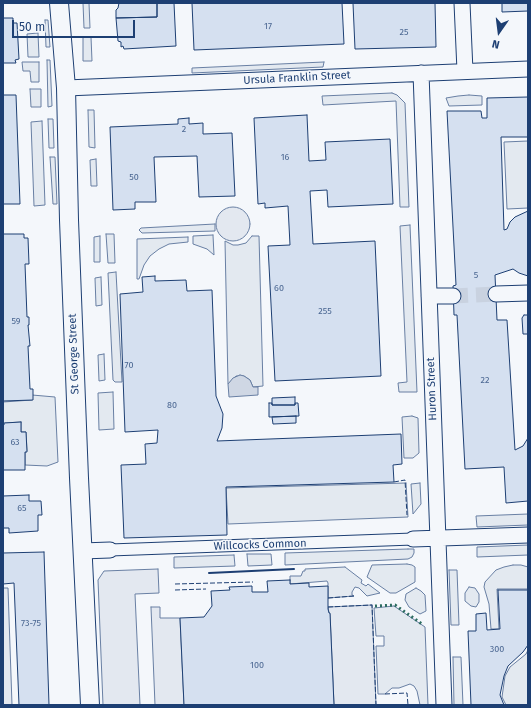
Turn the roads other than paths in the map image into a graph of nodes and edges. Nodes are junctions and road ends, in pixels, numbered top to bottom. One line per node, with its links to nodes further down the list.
1 (59, 3): 6 (street, St George Street)
2 (462, 3): 4 (street)
3 (528, 69): 4 (street, Ursula Franklin Street)
4 (465, 71): 5 (street, Ursula Franklin Street)
5 (421, 73): 6 (street, Ursula Franklin Street); 9 (street, Huron Street)
6 (66, 88): 15 (street, St George Street)
7 (528, 293): 8 (street)
8 (496, 294)
9 (429, 296): 10 (street); 12 (street, Huron Street)
10 (453, 296)
11 (528, 535): 12 (street, Willcocks Common)
12 (438, 538): 13 (street, Willcocks Common); 17 (street, Huron Street)
13 (413, 539): 14 (street, Willcocks Common)
14 (110, 550): 15 (street, Willcocks Common)
15 (82, 551): 16 (street, St George Street)
16 (90, 705)
17 (444, 705)

